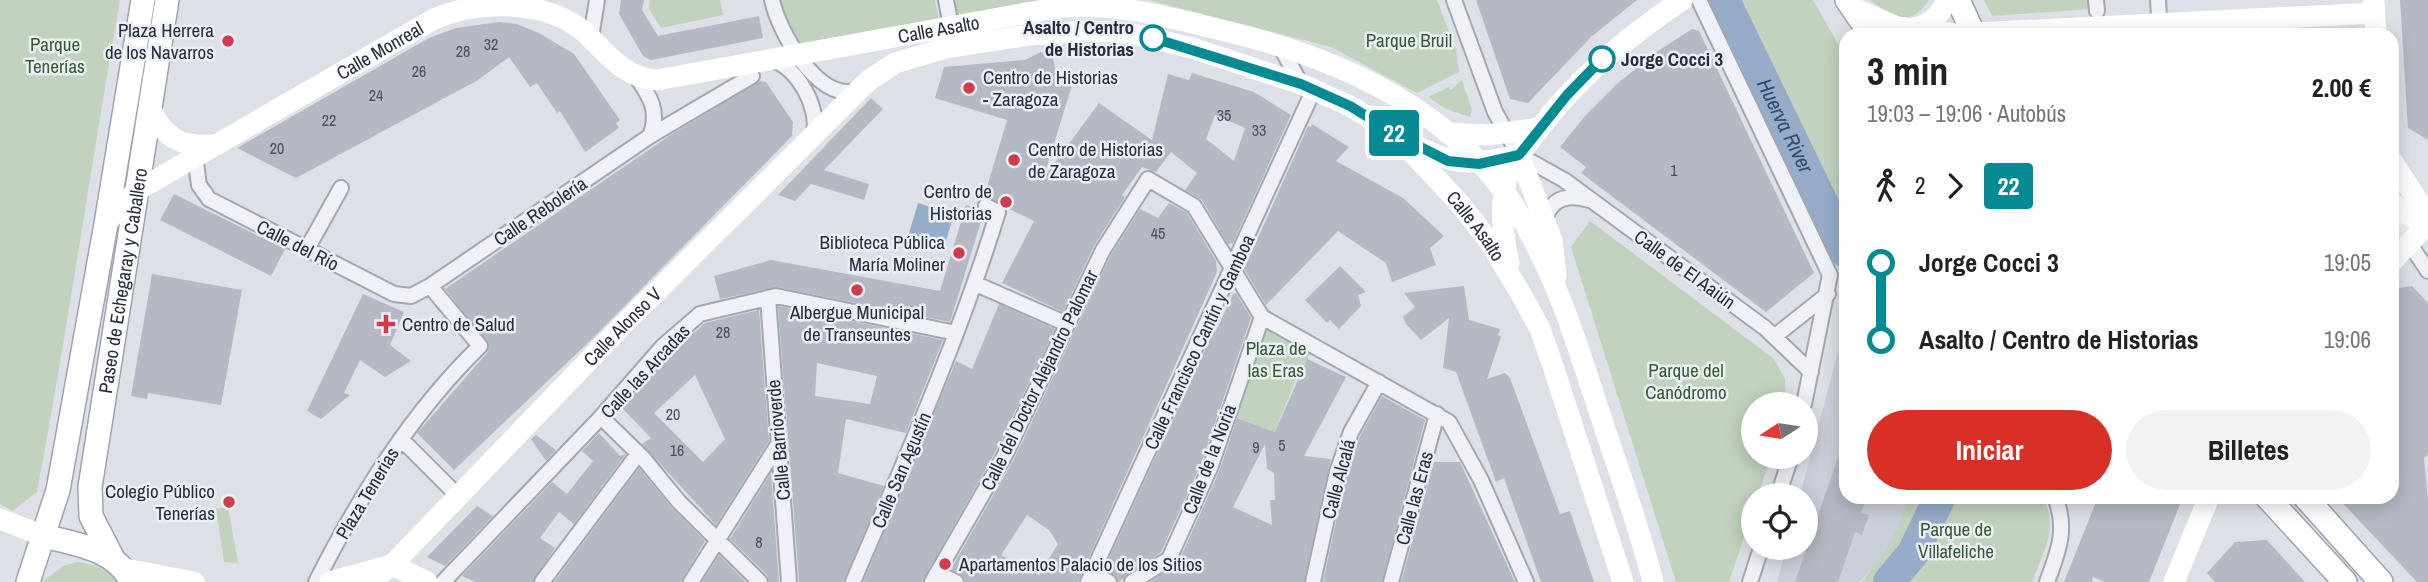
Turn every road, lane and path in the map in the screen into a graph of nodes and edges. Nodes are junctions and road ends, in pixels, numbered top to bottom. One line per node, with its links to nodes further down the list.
1 (143, 0): 50 (main road, Paseo de Echegaray y Caballero)
2 (167, 0): 30 (main road, Paseo de Echegaray y Caballero)
3 (597, 0): 22 (street)
4 (772, 0): 24 (street)
5 (946, 0): 14 (street)
6 (1454, 0): 34 (street)
7 (1682, 0): 31 (main road, Calle Asalto)
8 (1699, 0): 60 (street)
9 (1946, 0): 17 (main road)
10 (1958, 0): 18 (main road)
11 (2158, 0): 19 (street)
12 (1850, 4): 15 (main road); 16 (main road)
13 (2375, 7): 20 (main road); 21 (main road)
14 (951, 26): 23 (main road, Calle Asalto); 24 (main road, Calle Asalto)
15 (1866, 28)
16 (1904, 28)
17 (1914, 28)
18 (1970, 28)
19 (2160, 28)
20 (2170, 28)
21 (2376, 28)
22 (591, 38): 26 (main road); 37 (main road, Calle Monreal)
23 (1279, 44): 29 (street); 33 (main road, Calle Asalto)
24 (798, 54): 25 (main road, Calle Asalto); 28 (street)
25 (771, 60): 26 (main road, Calle Asalto); 32 (street)
26 (635, 75): 36 (street)
27 (752, 76): 36 (street, Calle Rebolería)
28 (856, 92): 29 (main road, Calle Asalto); 32 (main road, Calle Alonso V)
29 (1308, 92): 35 (main road, Calle Asalto); 54 (street, Calle Francisco Cantín y Gamboa)
30 (150, 108): 37 (main road); 42 (main road, Paseo de Echegaray y Caballero)
31 (1539, 128): 34 (main road); 38 (main road, Calle Asalto)
32 (814, 131): 74 (main road, Calle Alonso V)
33 (1447, 133): 34 (main road); 39 (main road, Calle Asalto)
34 (1505, 133): 38 (street)
35 (1397, 135): 39 (main road); 56 (main road, Calle Asalto)
36 (650, 136): 58 (street, Calle Rebolería)
37 (204, 150): 42 (main road, Calle Monreal); 52 (street, Calle del Río)
38 (1519, 155): 39 (main road); 43 (main road, Calle Asalto); 44 (street, Calle de El Aaiún); 47 (main road)
39 (1479, 164): 43 (main road, Calle Asalto)
40 (2399, 172): 49 (main road)
41 (341, 188): 52 (street)
42 (138, 190): 50 (main road, Calle Monreal); 84 (main road, Paseo de Echegaray y Caballero)
43 (1504, 192): 56 (main road, Calle Asalto); 59 (main road, Calle Asalto)
44 (1594, 202): 47 (street); 65 (street, Calle de El Aaiún)
45 (986, 206): 57 (street, Calle San Agustín)
46 (2399, 208): 49 (main road)
47 (1545, 218): 59 (main road)
48 (2399, 218): 51 (street)
49 (2428, 223): 51 (main road)
50 (106, 224): 80 (main road, Paseo de Echegaray y Caballero)
51 (2409, 243): 53 (main road); 55 (street)
52 (307, 249): 58 (street, Calle del Río)
53 (2399, 254)
54 (1233, 268): 62 (street); 63 (street, Calle del Doctor Alejandro Palomar); 86 (street, Calle Francisco Cantín y Gamboa)
55 (2428, 271)
56 (1513, 278): 105 (main road, Calle Asalto)
57 (976, 284): 63 (street); 64 (street, Calle San Agustín)
58 (430, 286): 71 (street)
59 (1557, 288): 106 (main road, Calle Asalto)
60 (1828, 294): 65 (street); 66 (street)
61 (768, 298): 64 (street, Calle las Arcadas); 70 (street, Calle las Arcadas); 72 (street, Calle Barrioverde)
62 (1262, 317): 67 (street); 101 (street, Calle de la Noria)
63 (1068, 324): 85 (street, Calle del Doctor Alejandro Palomar)
64 (952, 333): 98 (street, Calle San Agustín)
65 (1775, 336): 66 (street, Calle de El Aaiún)
66 (1811, 372): 68 (street)
67 (1379, 382): 69 (street); 102 (street, Calle Alcalá)
68 (1807, 392)
69 (1437, 414): 103 (street, Calle las Eras); 104 (street)
70 (601, 417): 73 (street); 93 (street, Calle las Arcadas)
71 (401, 439): 74 (street, Plaza Tenerias); 89 (street, Plaza Tenerias)
72 (777, 446): 81 (street); 97 (street, Calle Barrioverde)
73 (638, 454): 81 (street); 94 (street)
74 (458, 496): 83 (main road, Calle Alonso V)
75 (2058, 504): 108 (street)
76 (2205, 504): 109 (main road)
77 (2273, 504): 110 (main road)
78 (2311, 504): 111 (main road)
79 (0, 519): 80 (main road)
80 (44, 536): 84 (main road); 87 (main road, Paseo de Echegaray y Caballero)
81 (719, 541): 95 (street); 96 (street)
82 (1757, 560): 107 (street)
83 (392, 565): 90 (main road); 91 (main road, Calle Alonso V); 92 (main road)
84 (123, 569): 88 (main road)
85 (934, 578): 99 (street)
86 (1090, 578): 100 (street)
87 (28, 582)
88 (194, 582)
89 (316, 582)
90 (330, 582)
91 (369, 582)
92 (428, 582)
93 (443, 582)
94 (542, 582)
95 (691, 582)
96 (760, 582)
97 (789, 582)
98 (853, 582)
99 (956, 582)
100 (1109, 582)
101 (1132, 582)
102 (1313, 582)
103 (1391, 582)
104 (1526, 582)
105 (1623, 582)
106 (1653, 582)
107 (1750, 582)
108 (2047, 582)
109 (2174, 582)
110 (2345, 582)
111 (2381, 582)

